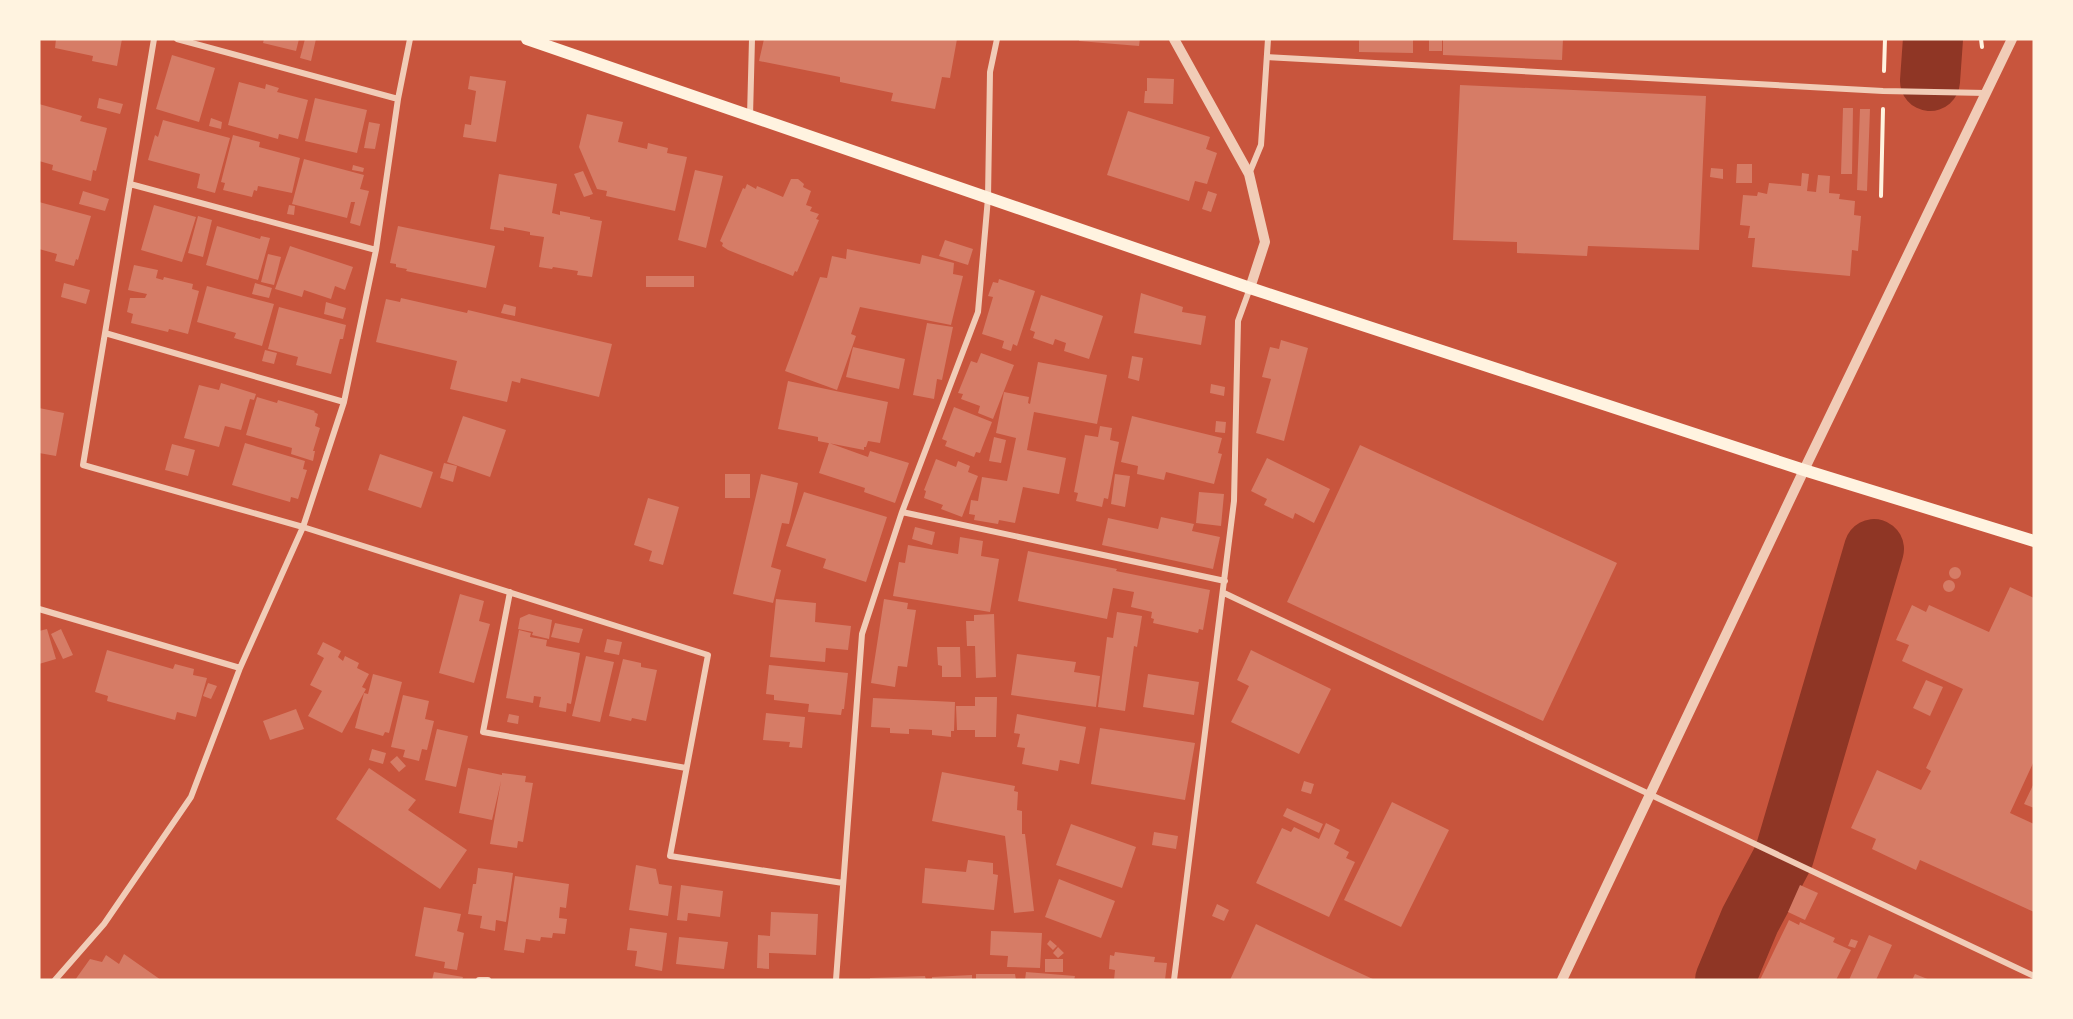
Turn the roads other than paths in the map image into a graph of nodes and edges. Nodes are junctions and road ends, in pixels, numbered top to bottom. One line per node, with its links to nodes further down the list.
1 (154, 39): 15 (street)
2 (177, 39): 12 (street)
3 (410, 39): 12 (street)
4 (527, 39): 13 (main road)
5 (752, 39): 13 (street)
6 (997, 39): 16 (street)
7 (1174, 39): 14 (street)
8 (1268, 39): 10 (street)
9 (2012, 39): 11 (street)
10 (1267, 57): 11 (street); 14 (street)
11 (1986, 93): 21 (street)
12 (398, 99): 17 (street)
13 (750, 116): 16 (main road)
14 (1249, 174): 18 (street)
15 (130, 184): 17 (street); 19 (street)
16 (988, 198): 18 (main road); 22 (street)
17 (376, 250): 20 (street)
18 (1250, 288): 21 (main road); 25 (street)
19 (105, 333): 20 (street); 23 (street)
20 (344, 402): 23 (street)
21 (1804, 470): 24 (main road); 31 (street)
22 (902, 512): 25 (street); 32 (street)
23 (303, 527): 26 (street); 29 (street)
24 (2034, 541)
25 (1225, 581): 27 (street)
26 (510, 592): 30 (street); 30 (street)
27 (1224, 593): 31 (street); 38 (street)
28 (39, 609): 29 (street)
29 (240, 668): 34 (street)
30 (686, 768): 32 (street)
31 (1650, 794): 33 (street); 39 (street)
32 (843, 883): 37 (street)
33 (2034, 976)
34 (55, 980)
35 (479, 980): 36 (street)
36 (488, 980)
37 (836, 980)
38 (1174, 980)
39 (1562, 980)

